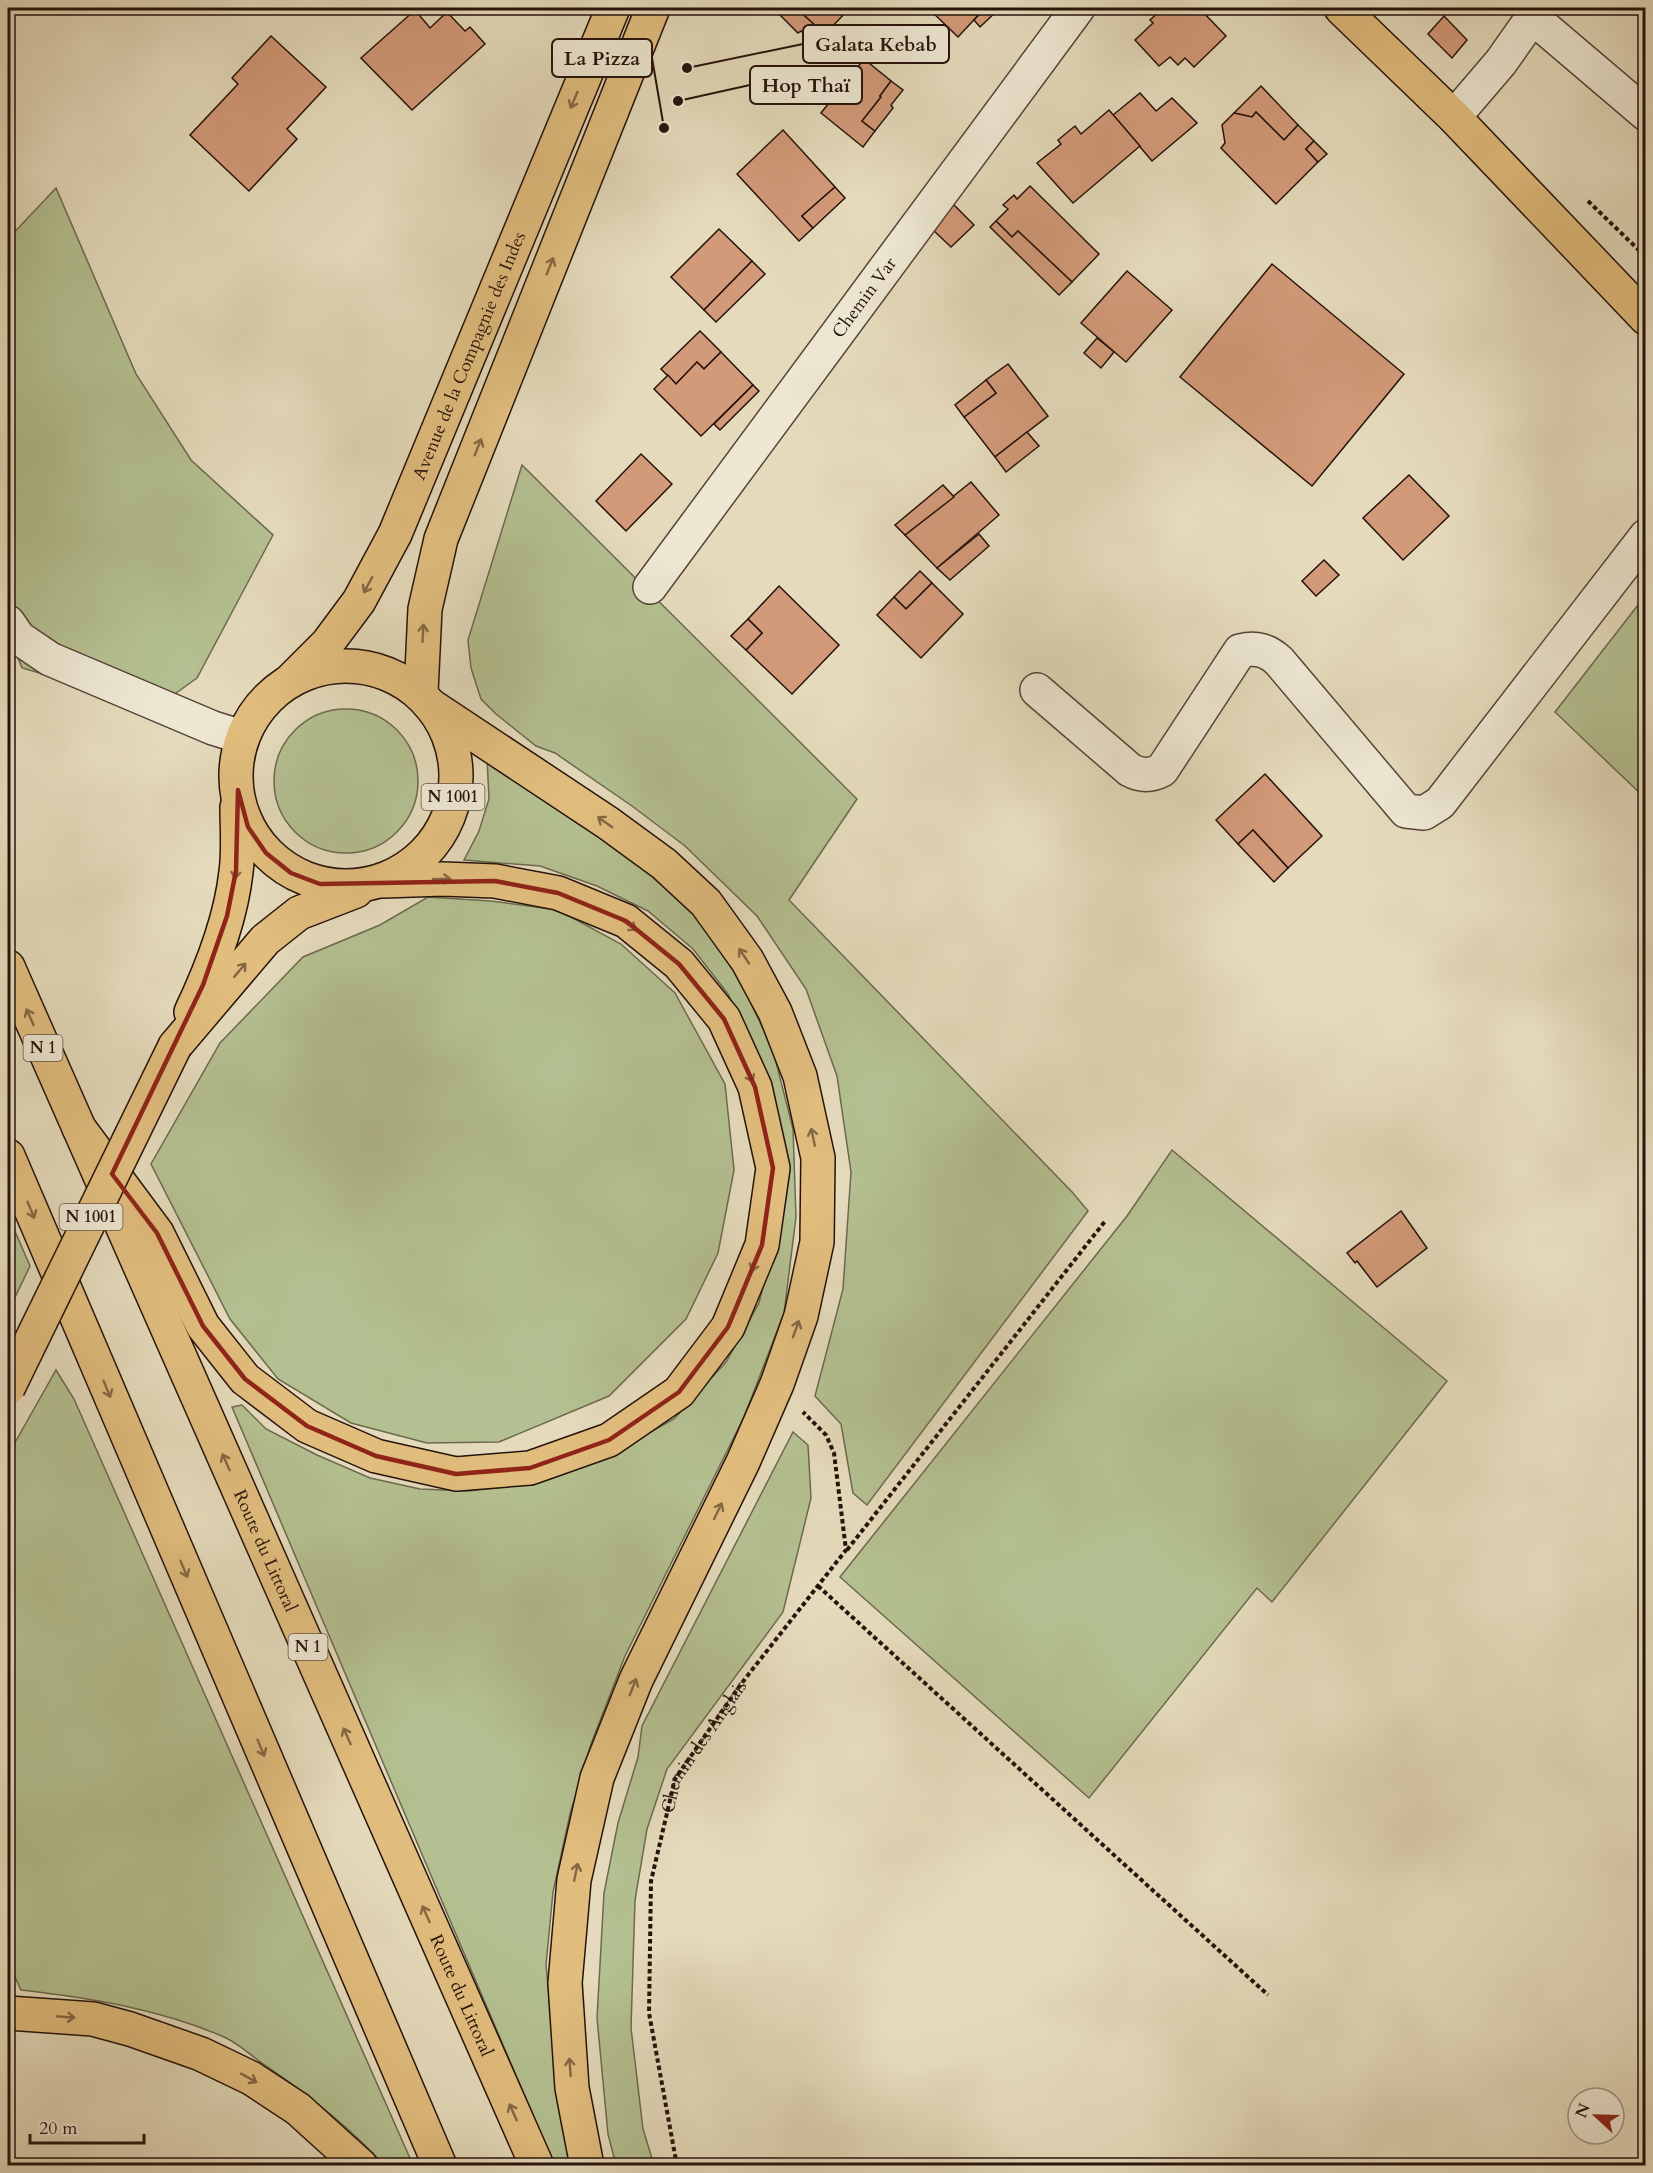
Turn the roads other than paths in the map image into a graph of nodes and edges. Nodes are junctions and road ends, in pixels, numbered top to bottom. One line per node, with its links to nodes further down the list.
1 (613, 8): 12 (main road, Avenue de la Compagnie des Indes / N 1001, one-way to 12)
2 (653, 8): 14 (main road, one-way to 2)
3 (1078, 8): 10 (street, Chemin Var)
4 (1341, 8): 7 (main road)
5 (1536, 12): 6 (street); 7 (street)
6 (1646, 114)
7 (1454, 117): 8 (main road)
8 (1646, 318)
9 (1646, 536): 13 (street)
10 (650, 586)
11 (8, 622): 15 (street)
12 (290, 681): 14 (main road, N 1001); 15 (main road, N 1001)
13 (1037, 690)
14 (426, 698): 17 (main road, N 1001); 27 (main road, one-way to 14)
15 (242, 736): 16 (main road, N 1001)
16 (238, 790): 17 (main road, N 1001); 19 (main road, N 1001, one-way to 19)
17 (383, 881): 19 (main road, N 1001, one-way to 17); 20 (main road, one-way to 20)
18 (8, 967): 20 (main road, Route du Littoral / N 1, one-way to 18)
19 (175, 1046): 22 (main road, N 1001, bridge)
20 (79, 1128): 26 (main road, Route du Littoral / N 1, one-way to 20)
21 (8, 1156): 25 (main road, one-way to 25)
22 (8, 1388)
23 (8, 2013): 24 (main road, one-way to 24)
24 (361, 2166)
25 (440, 2166)
26 (537, 2166)
27 (587, 2166)

